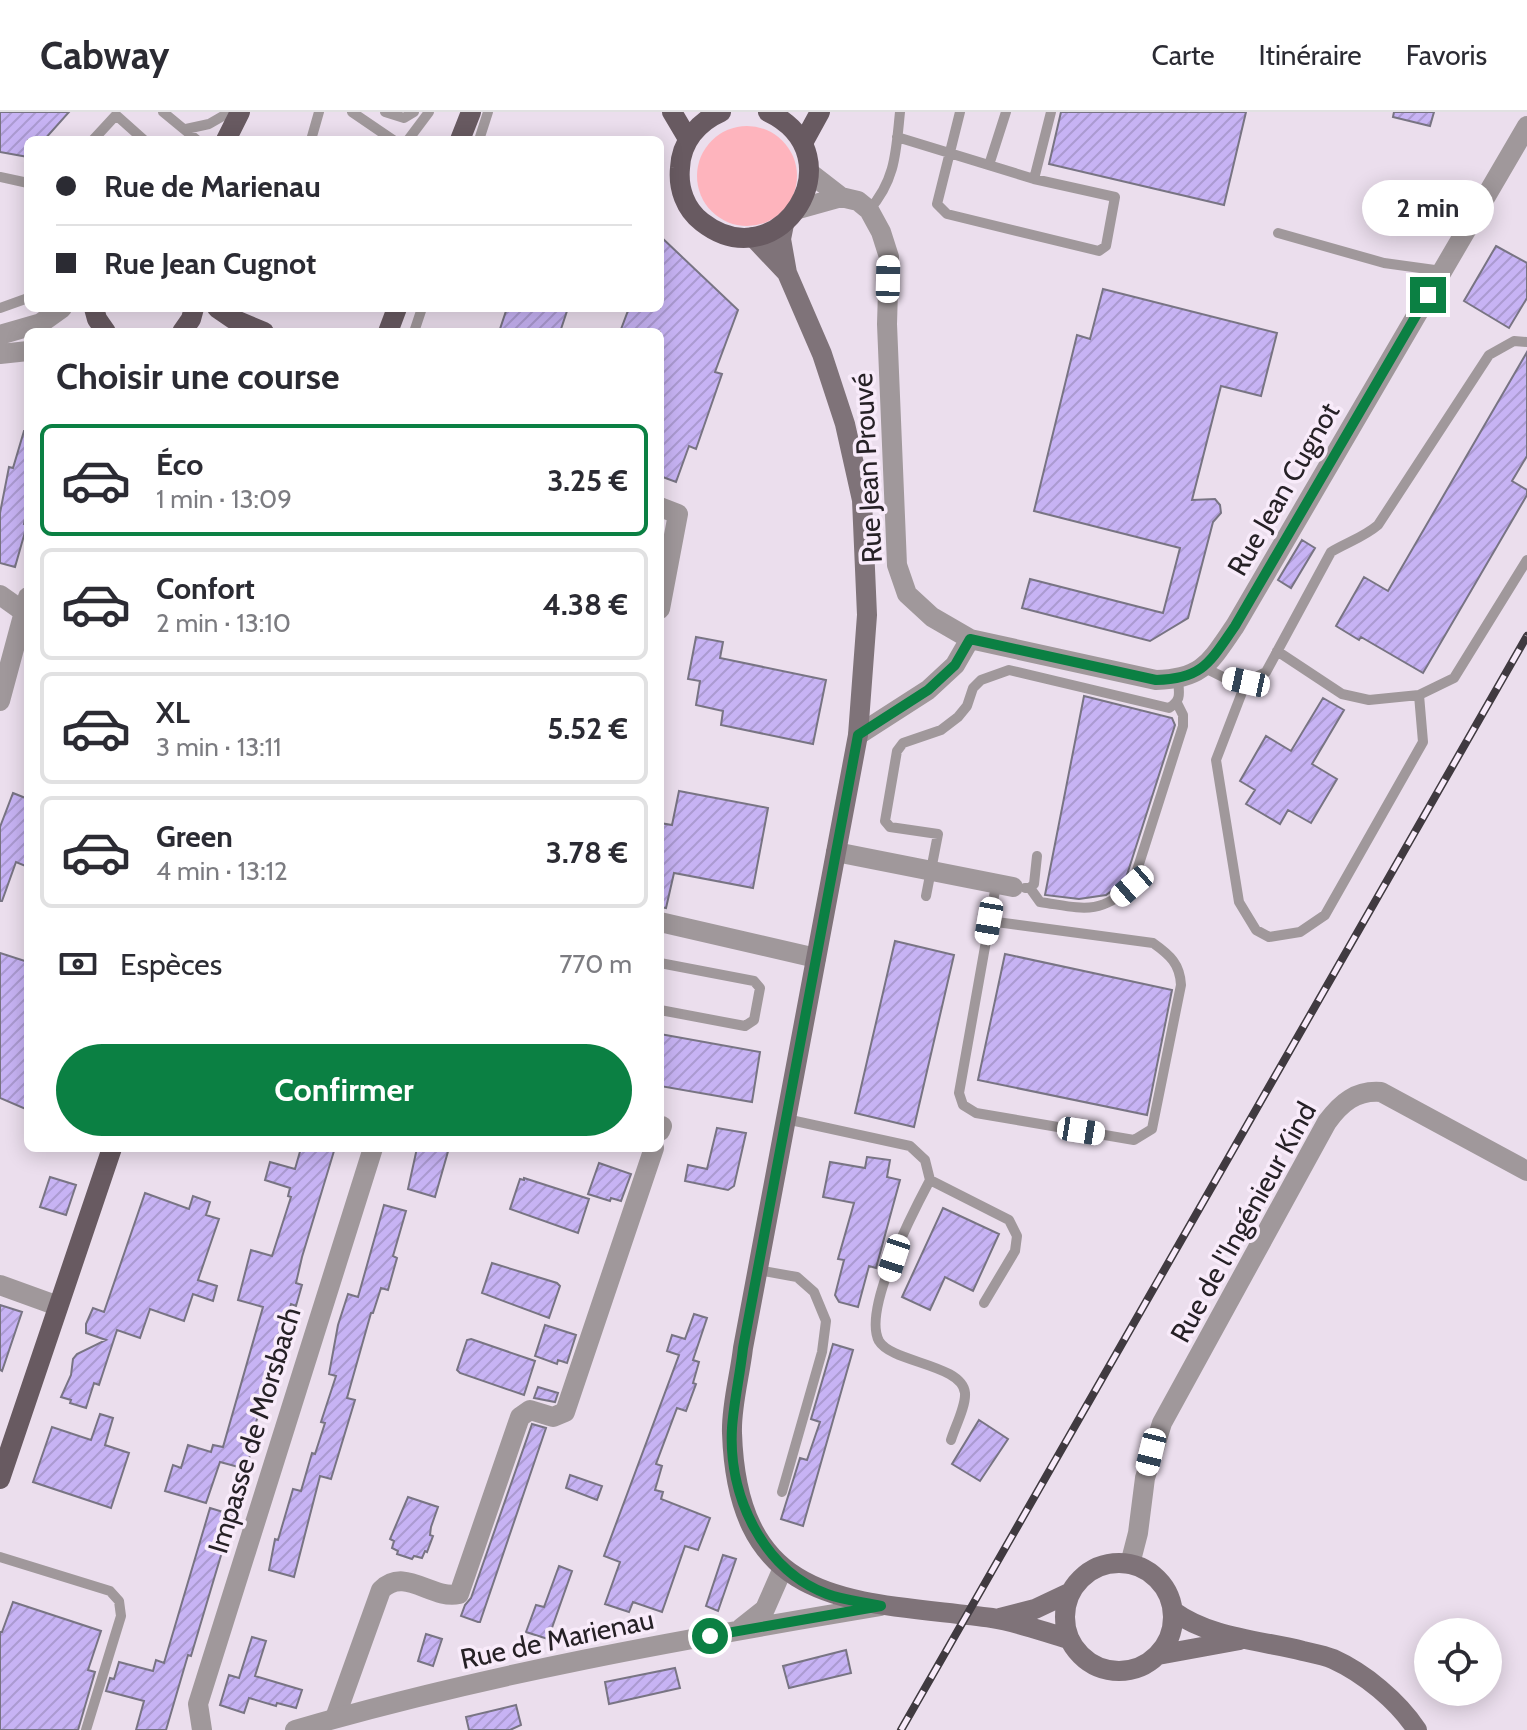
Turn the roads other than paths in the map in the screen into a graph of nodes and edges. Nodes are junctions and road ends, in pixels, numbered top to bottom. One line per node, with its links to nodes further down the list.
1 (163, 112): 22 (lane)
2 (230, 112): 22 (lane)
3 (240, 112): 26 (main road)
4 (254, 112): 27 (main road)
5 (319, 112): 28 (lane)
6 (352, 112): 29 (lane)
7 (385, 112): 8 (lane)
8 (414, 112)
9 (429, 112): 30 (lane)
10 (471, 112): 31 (main road)
11 (488, 112): 32 (lane)
12 (672, 112): 34 (main road)
13 (820, 112): 35 (main road)
14 (900, 112): 33 (lane)
15 (960, 112): 36 (lane)
16 (1006, 112): 37 (lane)
17 (1051, 112): 40 (lane)
18 (117, 113): 23 (lane); 24 (lane)
19 (711, 114): 34 (main road)
20 (783, 114): 35 (main road)
21 (1527, 126): 47 (street, Rue Jean Cugnot)
22 (186, 129): 25 (lane)
23 (97, 136)
24 (140, 136)
25 (193, 136)
26 (228, 136)
27 (243, 136)
28 (312, 136)
29 (387, 136)
30 (411, 136)
31 (462, 136)
32 (480, 136)
33 (897, 137): 36 (lane); 43 (lane)
34 (688, 139): 46 (main road)
35 (803, 143): 38 (main road)
36 (948, 151): 37 (lane); 40 (lane)
37 (989, 165): 40 (lane)
38 (810, 173): 42 (street); 44 (main road)
39 (0, 177): 41 (lane)
40 (1034, 179)
41 (24, 182)
42 (841, 197): 43 (street); 44 (street)
43 (869, 210): 64 (street, Rue Jean Prouvé)
44 (791, 216): 46 (main road); 48 (main road)
45 (1278, 233): 47 (lane)
46 (753, 237): 48 (main road)
47 (1442, 271): 67 (street, Rue Jean Cugnot)
48 (787, 273): 74 (main road)
49 (24, 299): 50 (lane)
50 (0, 308)
51 (56, 312): 54 (street)
52 (223, 312): 53 (main road)
53 (254, 328)
54 (0, 335)
55 (1527, 342): 65 (lane)
56 (24, 351): 57 (street)
57 (0, 354)
58 (664, 509): 60 (street)
59 (1527, 560): 71 (lane)
60 (664, 588)
61 (0, 595): 62 (street)
62 (24, 603)
63 (24, 611): 72 (street)
64 (970, 639): 66 (street); 74 (street)
65 (1277, 651): 70 (lane); 71 (lane)
66 (1065, 660): 68 (street); 69 (lane)
67 (1203, 667): 68 (street, Rue Jean Cugnot); 70 (lane)
68 (1178, 680): 73 (lane)
69 (1060, 682): 73 (lane); 77 (lane)
70 (1246, 682): 71 (lane)
71 (1419, 695)
72 (0, 701)
73 (1177, 703): 78 (lane)
74 (858, 735): 75 (main road)
75 (836, 852): 77 (street); 82 (main road)
76 (1037, 856): 78 (lane)
77 (930, 871): 78 (street); 79 (lane)
78 (1013, 887): 80 (lane)
79 (926, 896)
80 (989, 921): 80 (lane)
81 (664, 923): 82 (street)
82 (816, 958): 85 (main road)
83 (664, 964): 84 (lane)
84 (664, 1011)
85 (786, 1119): 90 (lane); 91 (main road)
86 (111, 1152): 94 (main road)
87 (372, 1152): 111 (street, Impasse de Morsbach)
88 (653, 1152): 109 (street)
89 (1527, 1171): 99 (street, Rue de l'Ingénieur Kind)
90 (930, 1180): 93 (lane); 95 (lane)
91 (758, 1270): 97 (lane); 100 (main road)
92 (0, 1285): 94 (street)
93 (984, 1303)
94 (58, 1306): 96 (main road)
95 (951, 1440)
96 (0, 1479)
97 (782, 1492)
98 (0, 1557): 110 (lane)
99 (1130, 1564): 101 (main road); 103 (main road)
100 (783, 1568): 102 (main road); 105 (street)
101 (1071, 1592): 104 (main road); 106 (main road)
102 (881, 1606): 104 (main road); 105 (street, Rue de Marienau)
103 (1173, 1611): 107 (main road); 108 (main road)
104 (995, 1618): 106 (main road)
105 (738, 1630): 109 (street, Rue de Marienau)
106 (1069, 1639): 108 (main road)
107 (1244, 1639): 108 (main road); 113 (main road)
108 (1158, 1655)
109 (335, 1718): 112 (street, Rue de Marienau)
110 (86, 1730)
111 (202, 1730)
112 (295, 1730)
113 (1417, 1730)

